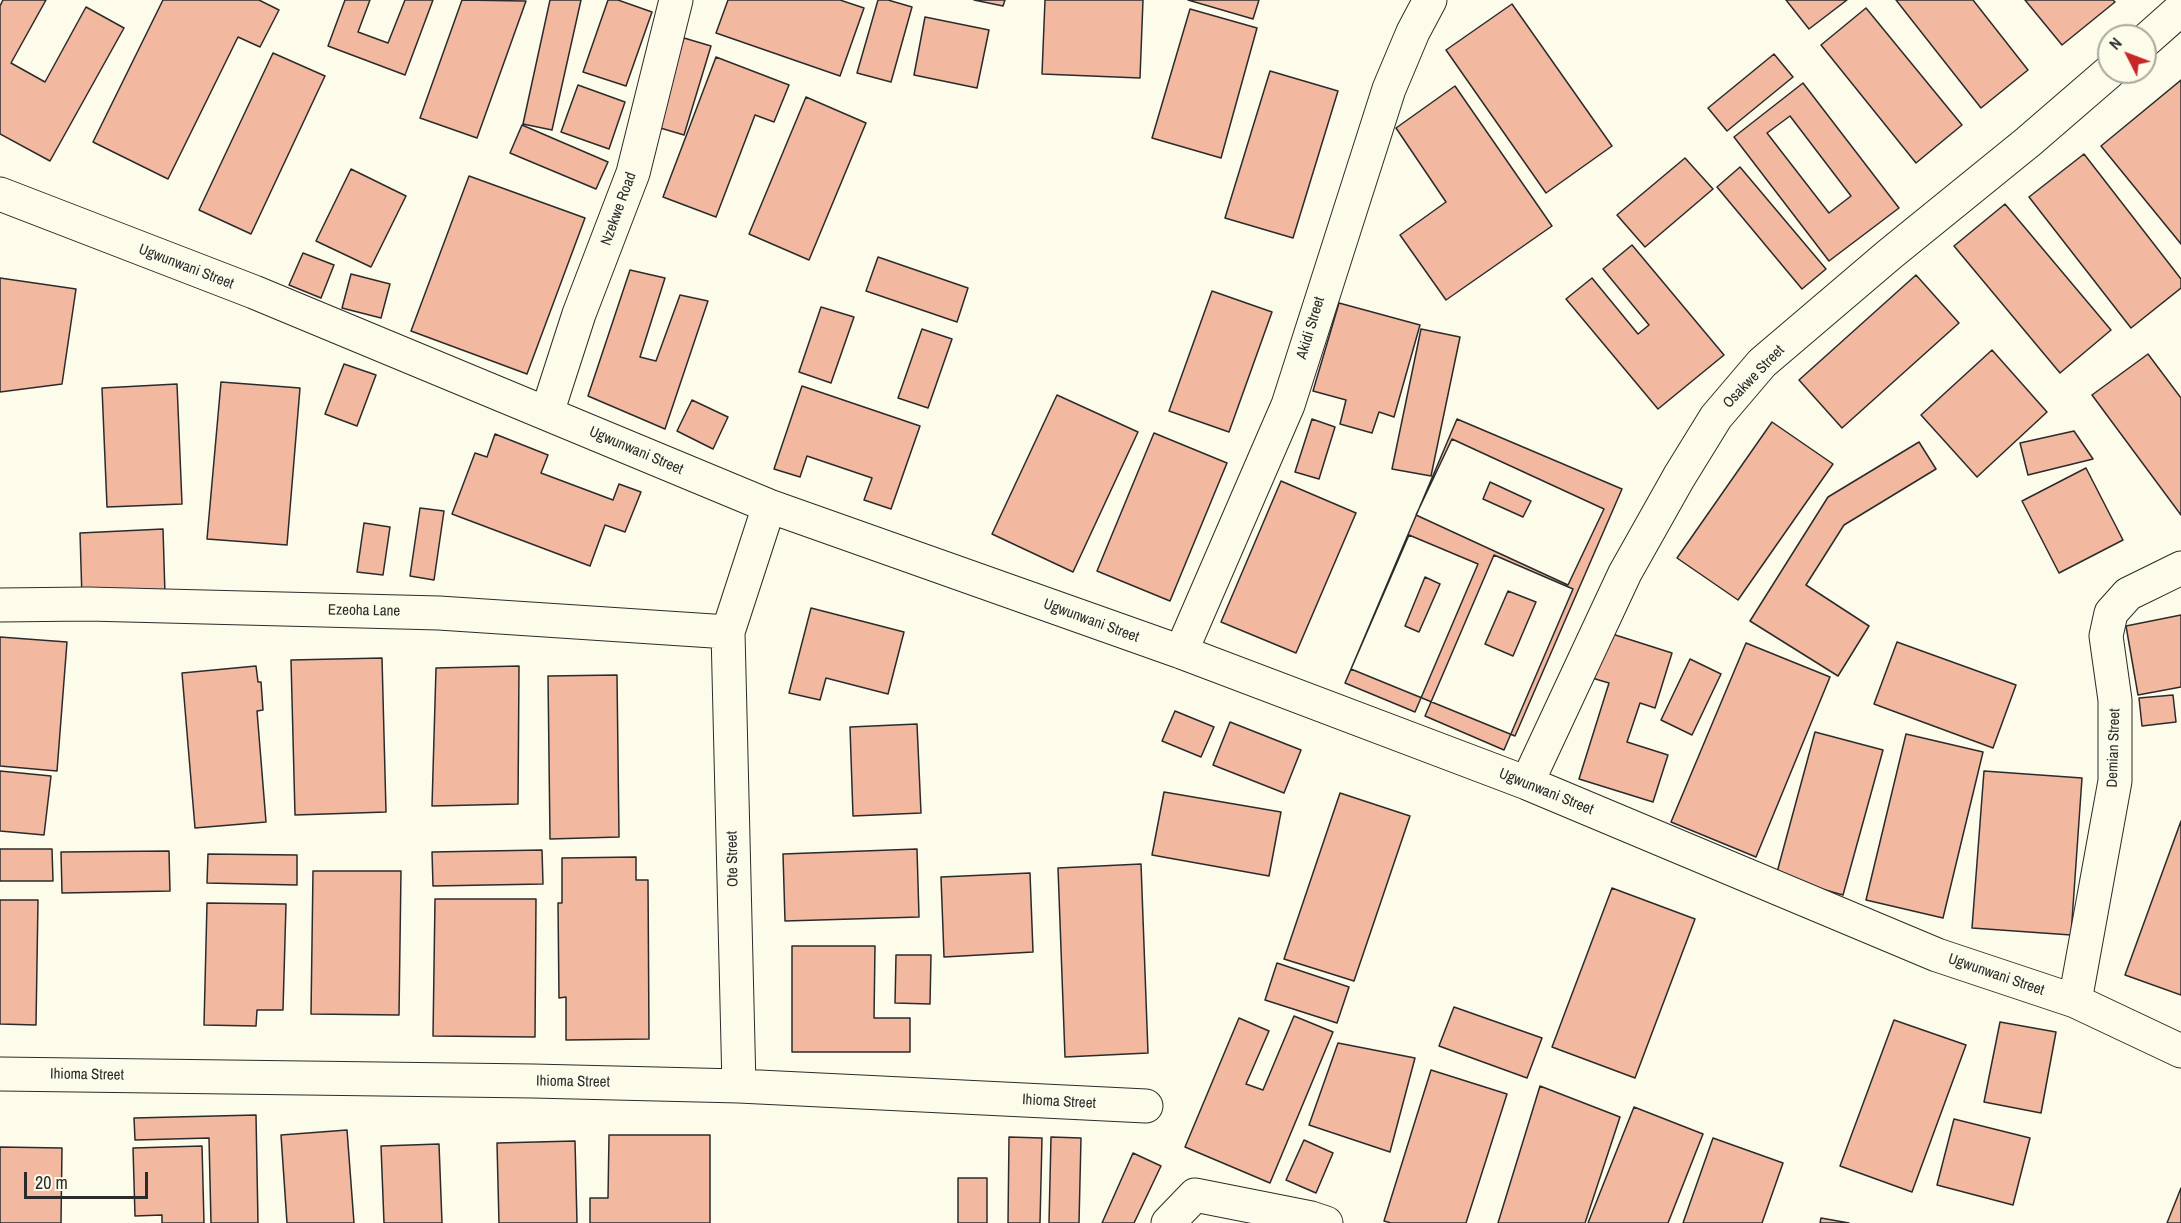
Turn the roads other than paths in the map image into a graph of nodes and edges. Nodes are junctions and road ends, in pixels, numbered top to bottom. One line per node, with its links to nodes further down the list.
1 (676, 0): 7 (street, Nzekwe Road)
2 (1430, 0): 12 (street, Akidi Street)
3 (2181, 9): 4 (street)
4 (2157, 30)
5 (2097, 82): 13 (street, Osakwe Street)
6 (0, 194): 7 (street, Ugwunwani Street)
7 (547, 413): 8 (street, Ugwunwani Street)
8 (769, 506): 11 (street, Ote Street); 12 (street, Ugwunwani Street)
9 (2181, 568): 14 (street, Demian Street)
10 (0, 605): 11 (street, Ezeoha Lane)
11 (728, 632): 17 (street, Ote Street)
12 (1181, 652): 13 (street, Ugwunwani Street)
13 (1527, 783): 14 (street, Ugwunwani Street)
14 (2075, 1001): 15 (street, Ugwunwani Street)
15 (2181, 1051)
16 (0, 1074): 17 (street, Ihioma Street)
17 (739, 1086): 18 (street, Ihioma Street)
18 (1146, 1106)
19 (1168, 1223): 20 (street)
20 (1326, 1223)

